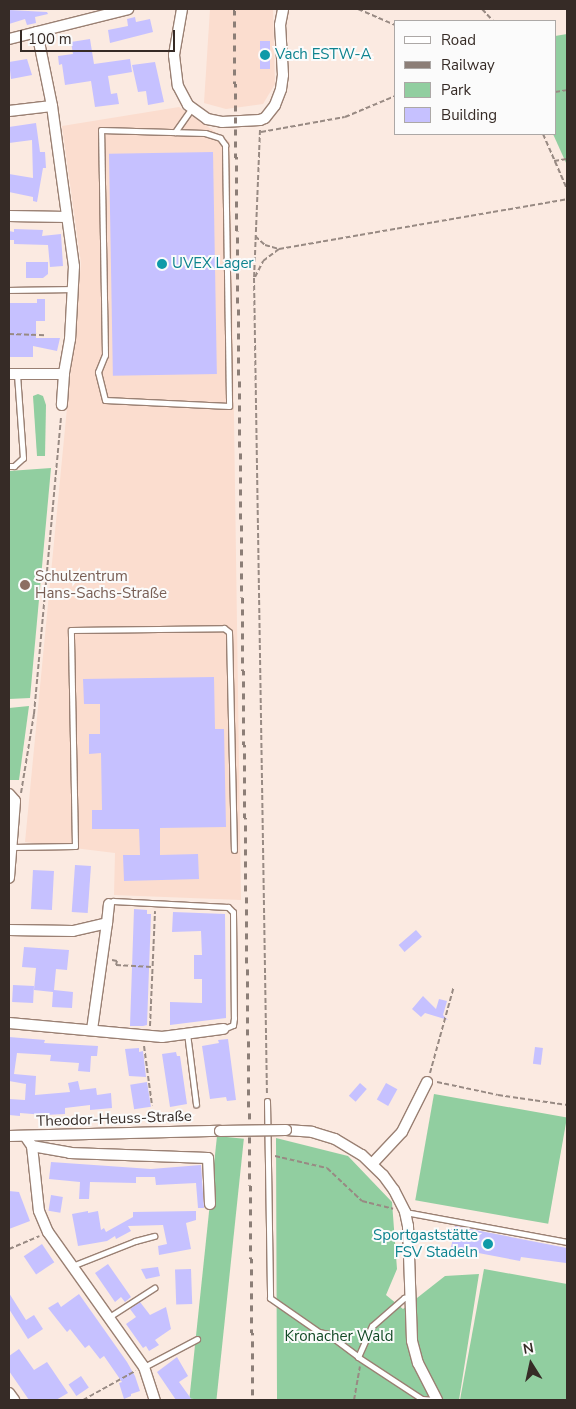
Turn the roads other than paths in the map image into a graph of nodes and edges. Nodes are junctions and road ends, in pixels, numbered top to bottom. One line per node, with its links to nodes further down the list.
1 (128, 9): 4 (street)
2 (182, 9): 7 (street)
3 (282, 9): 7 (street)
4 (37, 32): 5 (street); 6 (street)
5 (9, 39)
6 (52, 106): 8 (street); 11 (street)
7 (192, 108): 9 (lane)
8 (9, 111)
9 (175, 132): 9 (lane)
10 (9, 216): 11 (street)
11 (67, 217): 12 (street)
12 (73, 288): 13 (lane); 15 (street)
13 (9, 290)
14 (13, 374): 15 (street); 17 (lane)
15 (64, 374): 16 (street)
16 (62, 406)
17 (9, 466)
18 (12, 798): 19 (street)
19 (12, 847): 20 (lane); 21 (street)
20 (234, 850)
21 (9, 878)
22 (109, 904): 23 (street); 26 (lane)
23 (107, 924): 24 (street); 27 (street)
24 (9, 930)
25 (9, 1023): 27 (street)
26 (223, 1029): 28 (street)
27 (92, 1030): 28 (street)
28 (187, 1034): 31 (lane)
29 (427, 1082): 35 (street)
30 (267, 1101): 45 (lane)
31 (196, 1104)
32 (9, 1136): 33 (street, Theodor-Heuss-Straße)
33 (25, 1136): 34 (street); 35 (street, Theodor-Heuss-Straße, bridge)
34 (32, 1146): 36 (street, Theodor-Heuss-Straße); 40 (street)
35 (372, 1164): 37 (street)
36 (210, 1204)
37 (404, 1212): 39 (lane); 42 (street)
38 (154, 1236): 40 (lane)
39 (567, 1242)
40 (71, 1266): 43 (street)
41 (154, 1288): 43 (lane)
42 (411, 1296): 45 (lane); 50 (street)
43 (109, 1316): 46 (street)
44 (197, 1339): 46 (lane)
45 (358, 1358): 50 (lane)
46 (144, 1367): 49 (street)
47 (9, 1393): 48 (street)
48 (14, 1400)
49 (155, 1400)
50 (436, 1400)

